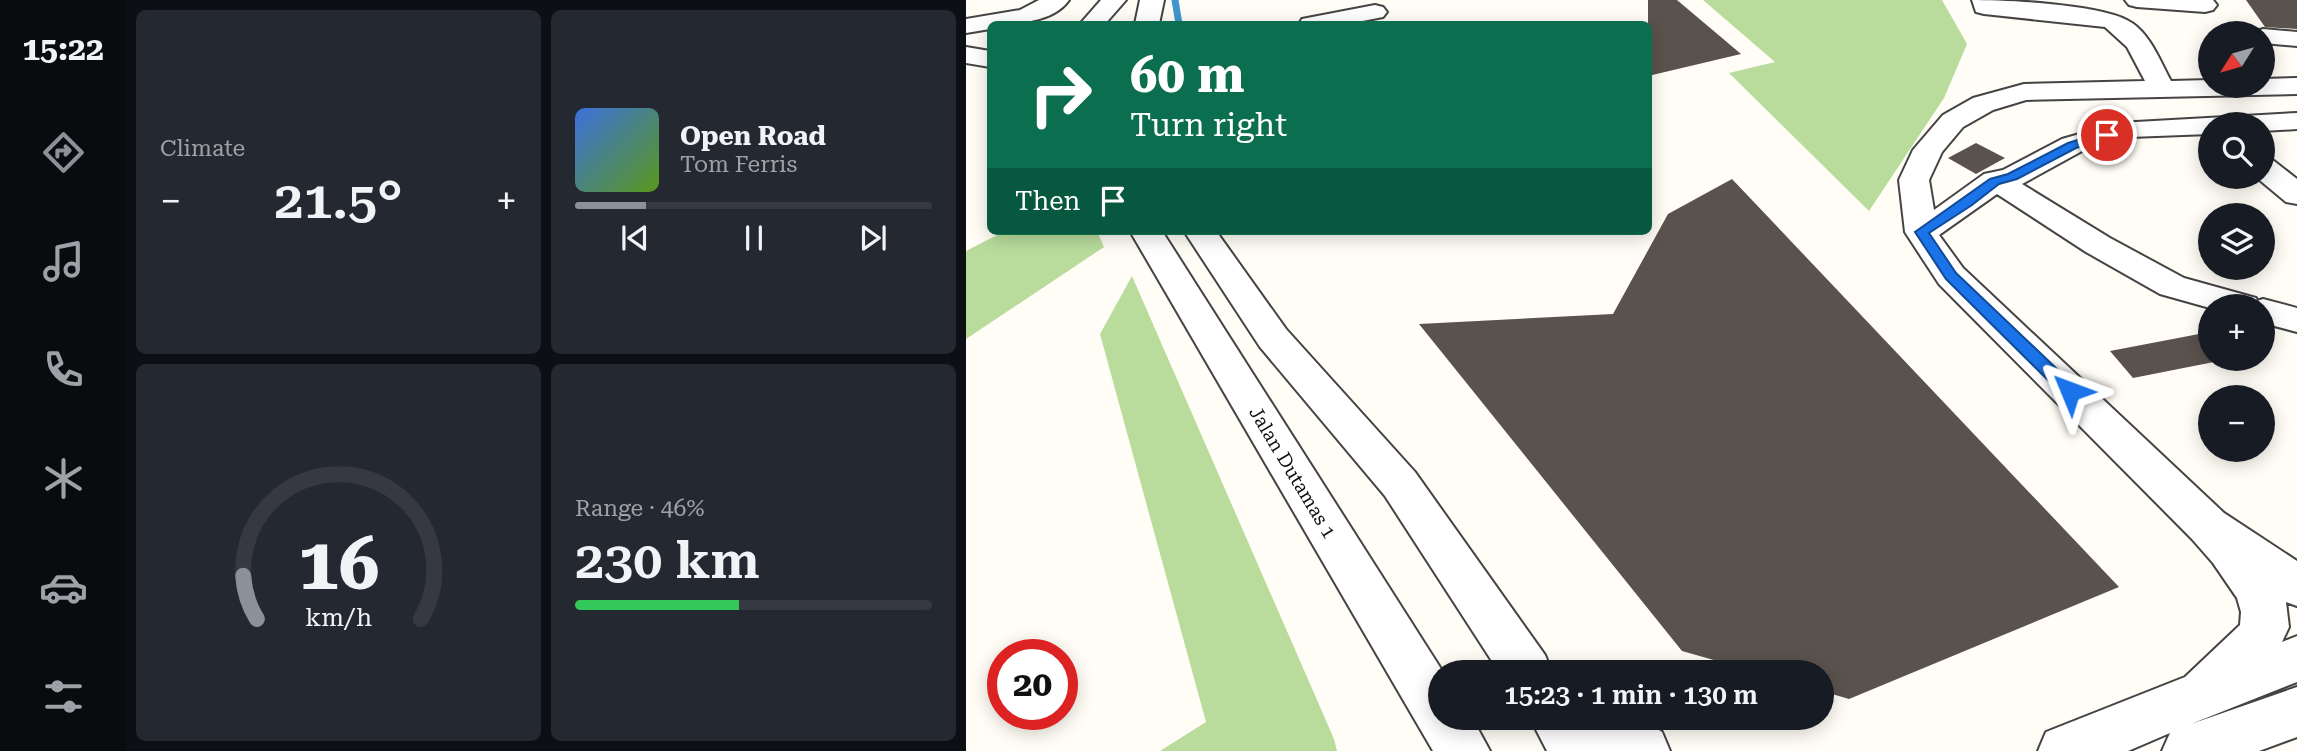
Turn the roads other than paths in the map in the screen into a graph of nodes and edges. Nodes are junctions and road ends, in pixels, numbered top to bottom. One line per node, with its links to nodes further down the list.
1 (1057, 0): 9 (street)
2 (1064, 0): 10 (street)
3 (1114, 0): 11 (street)
4 (1152, 0): 12 (street)
5 (1984, 0): 24 (street)
6 (2137, 0): 7 (street)
7 (2208, 10)
8 (1376, 12): 13 (street)
9 (996, 21)
10 (1058, 21)
11 (1094, 21)
12 (1148, 21)
13 (1327, 21)
14 (987, 22): 15 (street)
15 (966, 26)
16 (966, 34): 18 (street)
17 (2275, 37): 19 (street)
18 (987, 39)
19 (2297, 39)
20 (966, 55): 21 (street)
21 (987, 59)
22 (2275, 86): 23 (street)
23 (2297, 86)
24 (2161, 87): 25 (street); 34 (street)
25 (2198, 87)
26 (2297, 121): 27 (street)
27 (2275, 122)
28 (2198, 126): 30 (street)
29 (2275, 177): 31 (street)
30 (2011, 183): 34 (street); 35 (street)
31 (2297, 195)
32 (1148, 235): 43 (street, Jalan Dutamas 1)
33 (1203, 235): 41 (street)
34 (1925, 238): 38 (street)
35 (2200, 294)
36 (2275, 314): 37 (street)
37 (2297, 320)
38 (2208, 526): 39 (street); 42 (street)
39 (2297, 586)
40 (2297, 659): 42 (street)
41 (1520, 660)
42 (2203, 694): 51 (street)
43 (1428, 697)
44 (2297, 712): 52 (street)
45 (1449, 730): 48 (street, Jalan Dutamas 1)
46 (1564, 730): 49 (street)
47 (1612, 730): 50 (street)
48 (1463, 751)
49 (1578, 751)
50 (1643, 751)
51 (2065, 751)
52 (2189, 751)

